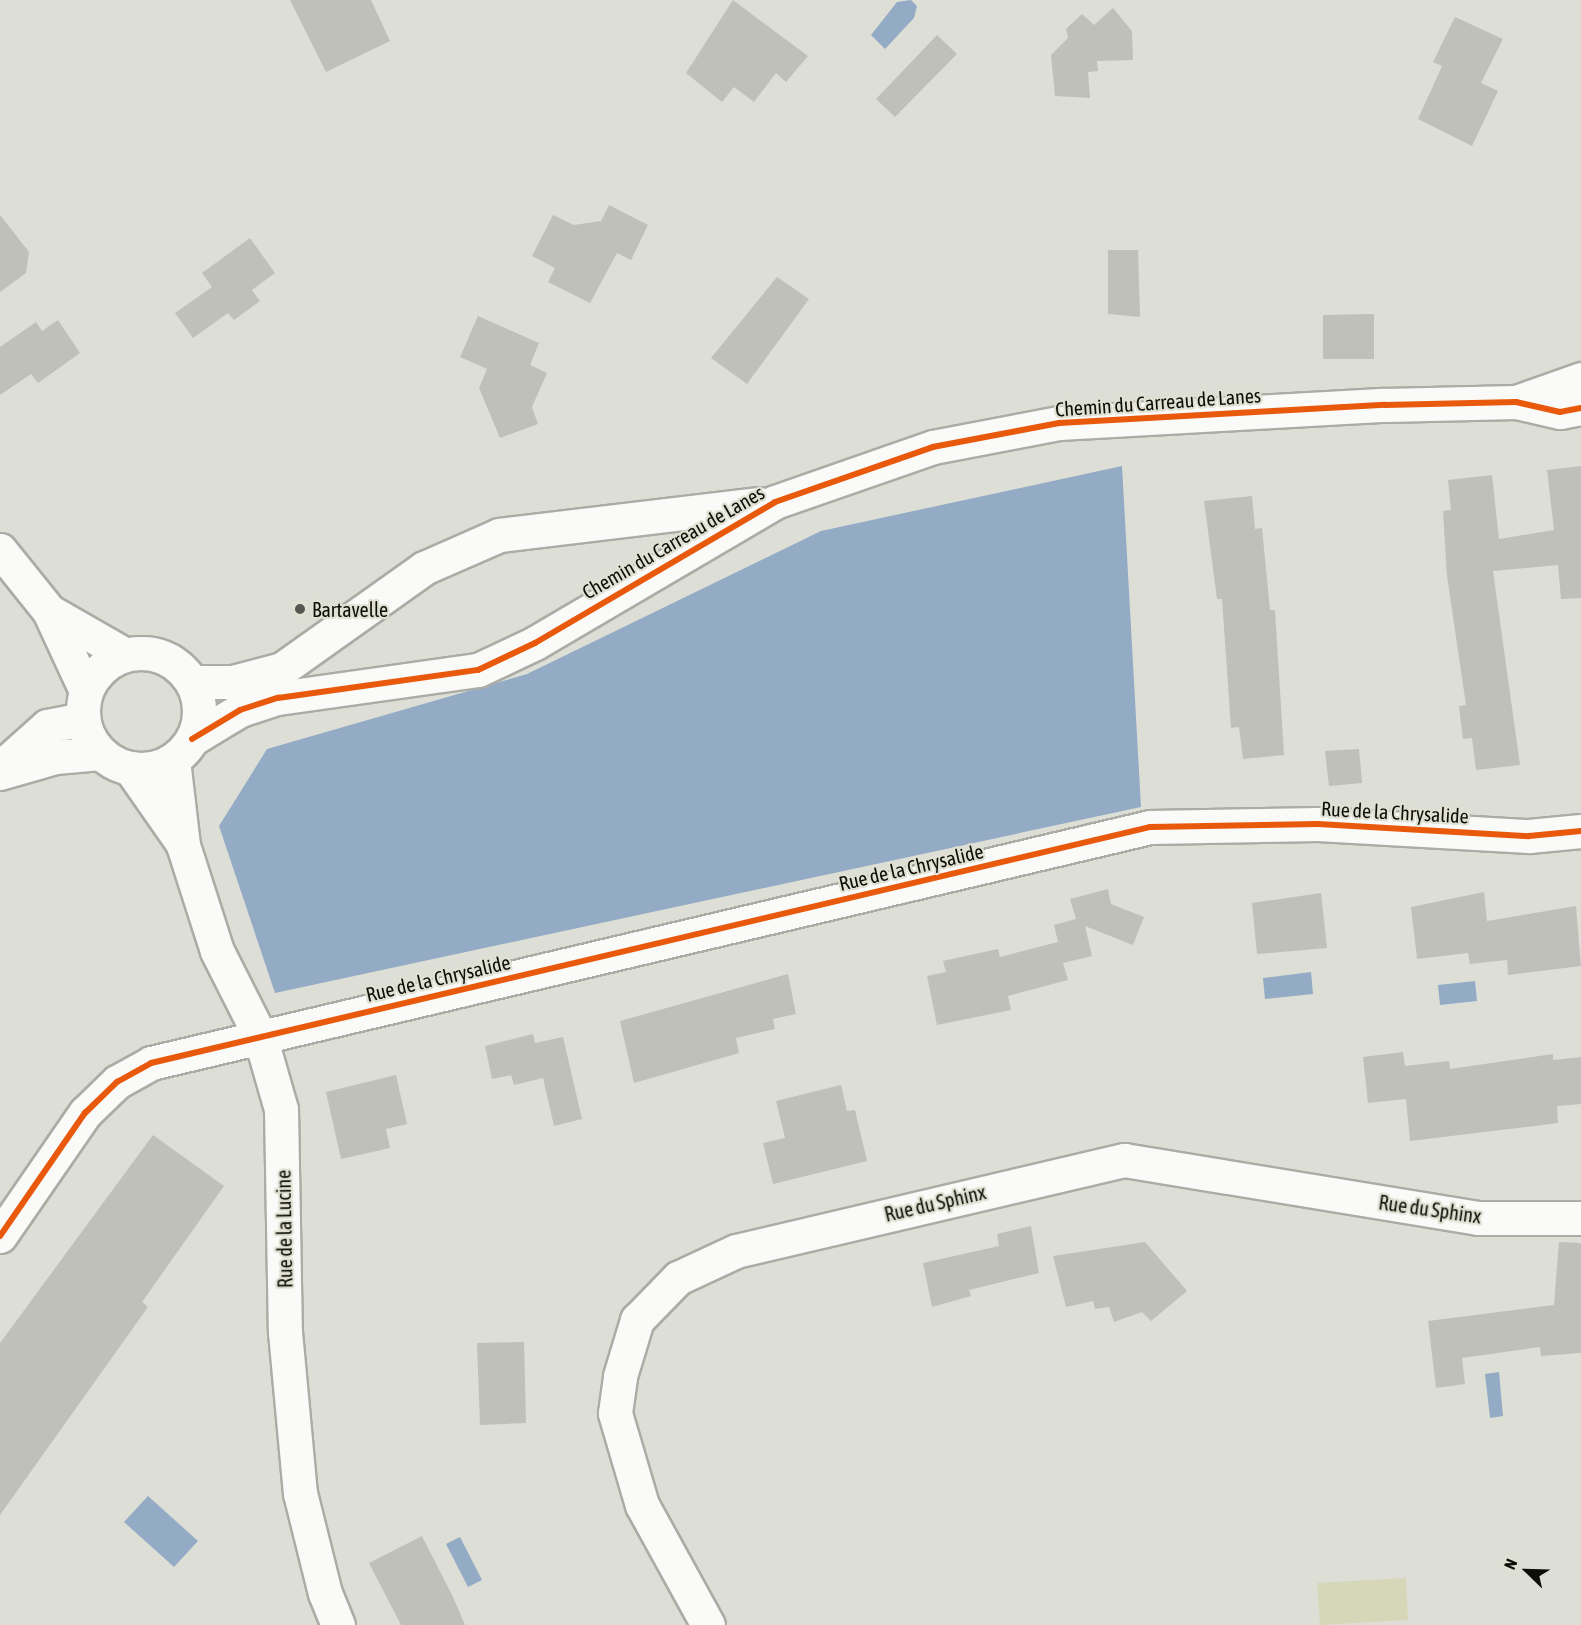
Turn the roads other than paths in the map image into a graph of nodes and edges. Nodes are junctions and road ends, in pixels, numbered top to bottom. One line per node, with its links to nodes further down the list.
1 (1581, 379): 2 (street, Chemin du Carreau de Lanes)
2 (1516, 402): 3 (street, Chemin du Carreau de Lanes); 4 (street, Chemin du Carreau de Lanes)
3 (1581, 408)
4 (776, 502): 8 (street, Chemin du Carreau de Lanes); 10 (street, Chemin du Carreau de Lanes)
5 (0, 550): 6 (street)
6 (49, 611): 7 (street); 9 (street)
7 (124, 654): 8 (street); 9 (street)
8 (193, 682): 10 (street)
9 (85, 705): 11 (street); 12 (street)
10 (183, 750): 13 (street); 16 (street, Rue de la Lucine)
11 (101, 753): 13 (street); 14 (street)
12 (0, 768)
13 (130, 768): 16 (street, Rue de la Lucine)
14 (0, 773)
15 (1581, 831): 17 (street, Rue de la Chrysalide)
16 (183, 845): 17 (street, Rue de la Lucine)
17 (260, 1036): 19 (street, Rue de la Chrysalide); 20 (street, Rue de la Lucine)
18 (1581, 1218): 21 (street, Rue du Sphinx)
19 (0, 1236)
20 (338, 1625)
21 (708, 1625)

